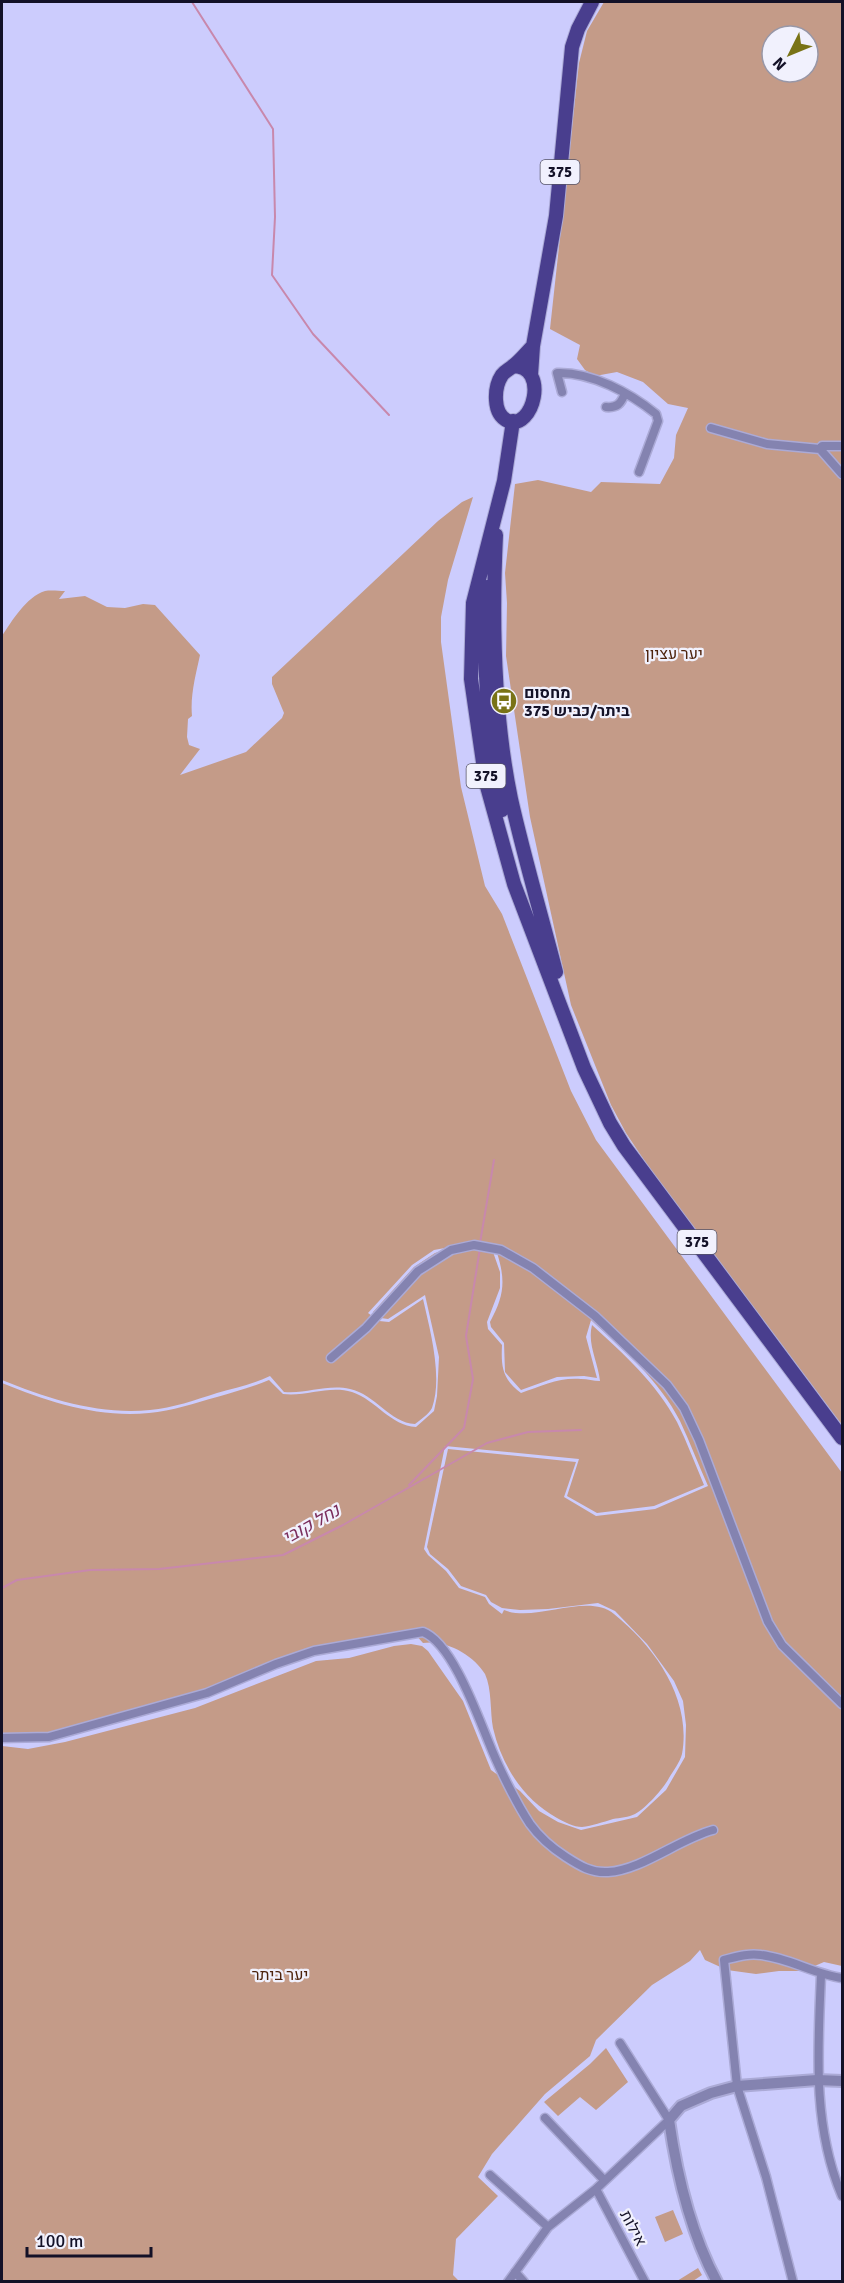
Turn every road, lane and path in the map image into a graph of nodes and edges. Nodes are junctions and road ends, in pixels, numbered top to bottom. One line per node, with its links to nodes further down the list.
1 (592, 2): 2 (main road, 375)
2 (533, 346): 3 (main road); 4 (main road, 375)
3 (513, 366): 4 (main road); 8 (main road)
4 (531, 375): 8 (main road, 375)
5 (562, 392): 6 (street)
6 (625, 393): 7 (street); 12 (street)
7 (606, 407)
8 (513, 421): 14 (main road)
9 (711, 429): 11 (street)
10 (843, 446): 11 (street)
11 (820, 449): 13 (street)
12 (639, 472)
13 (843, 474)
14 (497, 507): 15 (main road); 15 (main road, 375)
15 (572, 1035): 17 (main road, 375)
16 (331, 1358): 18 (street)
17 (843, 1438)
18 (843, 1704)
19 (2, 1738): 20 (street)
20 (713, 1830)
21 (821, 1975): 22 (street); 24 (street); 26 (street)
22 (843, 1978)
23 (620, 2043): 28 (street)
24 (817, 2080): 25 (street); 26 (street); 32 (street)
25 (843, 2081)
26 (737, 2086): 28 (street); 39 (street)
27 (544, 2118): 30 (street)
28 (669, 2120): 30 (street); 38 (street)
29 (490, 2175): 33 (street)
30 (604, 2180): 31 (street)
31 (596, 2188): 33 (street); 37 (street, אילות)
32 (843, 2196)
33 (548, 2227): 34 (street)
34 (515, 2272): 35 (street); 36 (street)
35 (508, 2282)
36 (524, 2282)
37 (645, 2282)
38 (717, 2282)
39 (793, 2282)

